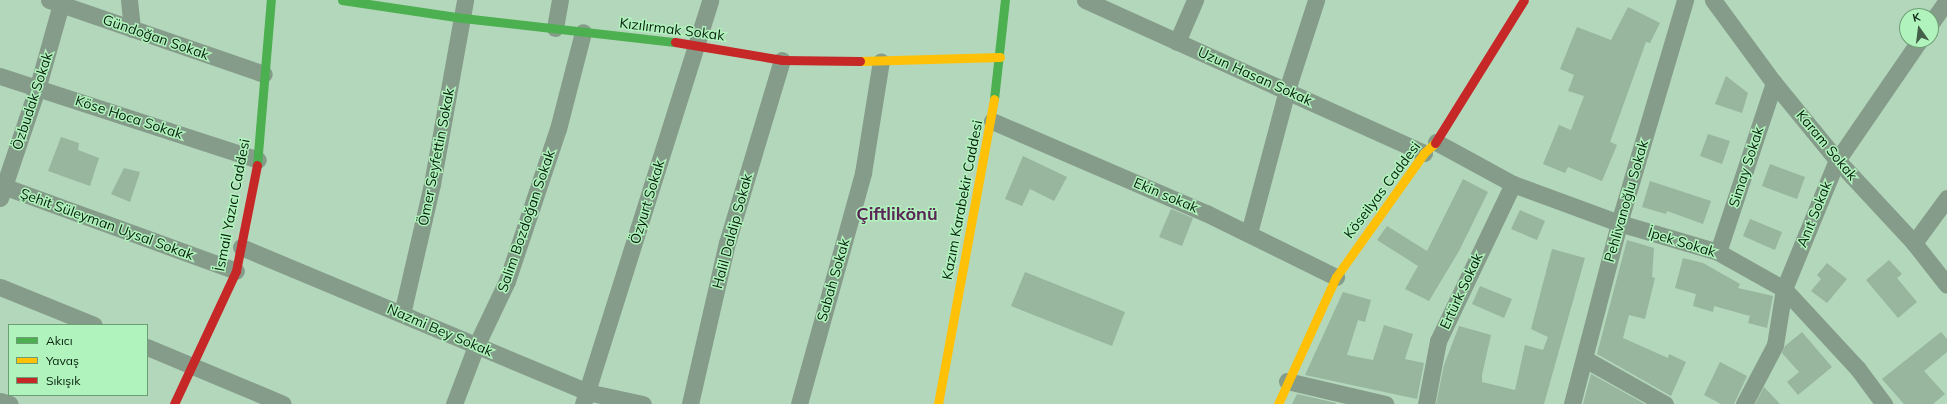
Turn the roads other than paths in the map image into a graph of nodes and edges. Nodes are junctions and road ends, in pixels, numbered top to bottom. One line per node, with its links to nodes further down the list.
1 (129, 0): 20 (street)
2 (271, 0): 28 (street, İsmail Yazıcı Caddesi)
3 (342, 0): 15 (street, Kızılırmak Sokak)
4 (465, 0): 18 (street, Ömer Seyfettin Sokak)
5 (560, 0): 19 (street)
6 (710, 0): 23 (street, Özyurt Sokak)
7 (1005, 0): 25 (street, Kazım Karabekir Caddesi)
8 (1085, 0): 22 (street, Uzun Hasan Sokak)
9 (1195, 0): 22 (street)
10 (1316, 0): 32 (street)
11 (1524, 0): 34 (street, Köseilyas Caddesi)
12 (1685, 0): 40 (street, Pehlivanoğlu Sokak)
13 (1713, 0): 30 (street, Karam Sokak)
14 (1947, 0): 17 (street)
15 (363, 1): 18 (street, Kızılırmak Sokak)
16 (55, 2): 20 (street, Gündoğan Sokak); 31 (street, Özbudak Sokak)
17 (1939, 12)
18 (463, 18): 19 (street, Kızılırmak Sokak); 50 (street, Ömer Seyfettin Sokak)
19 (555, 28): 21 (street, Kızılırmak Sokak)
20 (132, 29): 28 (street, Gündoğan Sokak)
21 (583, 32): 23 (street, Kızılırmak Sokak); 52 (street, Salim Bozdoğan Sokak)
22 (1177, 42): 32 (street, Uzun Hasan Sokak)
23 (694, 44): 26 (street, Kızılırmak Sokak); 57 (street, Özyurt Sokak)
24 (1914, 48): 36 (street, Anıt Sokak)
25 (1000, 57): 27 (street, Kızılırmak Sokak); 33 (street, Kazım Karabekir Caddesi)
26 (782, 60): 27 (street, Kızılırmak Sokak); 64 (street, Halil Daldip Sokak)
27 (881, 61): 65 (street, Sabah Sokak)
28 (264, 74): 35 (street, İsmail Yazıcı Caddesi)
29 (0, 76): 31 (street, Köse Hoca Sokak)
30 (1774, 83): 36 (street, Karam Sokak); 44 (street, Simay Sokak)
31 (38, 86): 35 (street, Köse Hoca Sokak); 38 (street, Özbudak Sokak)
32 (1287, 90): 34 (street, Uzun Hasan Sokak); 41 (street)
33 (992, 121): 41 (street, Ekin sokak); 66 (street, Kazım Karabekir Caddesi)
34 (1430, 148): 37 (street, İpek Sokak); 46 (street, Köseilyas Caddesi)
35 (258, 160): 43 (street, İsmail Yazıcı Caddesi)
36 (1837, 160): 42 (street, Karam Sokak); 49 (street, Anıt Sokak)
37 (1513, 184): 40 (street, İpek Sokak); 69 (street, Ertürk Sokak)
38 (1, 190): 45 (street, Şehit Süleyman Uysal Sokak)
39 (1947, 198): 42 (street)
40 (1619, 223): 44 (street, İpek Sokak); 54 (street, Pehlivanoğlu Sokak)
41 (1249, 232): 46 (street, Ekin sokak)
42 (1914, 243): 47 (street, Karam Sokak)
43 (240, 247): 45 (street, İsmail Yazıcı Caddesi); 50 (street, Nazmi Bey Sokak)
44 (1718, 252): 49 (street, İpek Sokak)
45 (236, 271): 55 (street, İsmail Yazıcı Caddesi)
46 (1336, 277): 56 (street, Köseilyas Caddesi)
47 (1947, 285)
48 (0, 287): 51 (street)
49 (1784, 289): 72 (street, Anıt Sokak); 73 (street, İpek Sokak)
50 (402, 314): 52 (street, Nazmi Bey Sokak)
51 (92, 324)
52 (476, 346): 57 (street, Nazmi Bey Sokak); 62 (street, Salim Bozdoğan Sokak)
53 (148, 347): 55 (street)
54 (1585, 358): 70 (street, Pehlivanoğlu Sokak); 71 (street)
55 (191, 365): 60 (street, İsmail Yazıcı Caddesi); 61 (street)
56 (1287, 381): 67 (street, Köseilyas Caddesi); 68 (street)
57 (585, 398): 63 (street, Nazmi Bey Sokak)
58 (0, 401): 59 (street)
59 (10, 404)
60 (174, 404)
61 (283, 404)
62 (454, 404)
63 (643, 404)
64 (690, 404)
65 (799, 404)
66 (938, 404)
67 (1278, 404)
68 (1385, 404)
69 (1426, 404)
70 (1572, 404)
71 (1665, 404)
72 (1744, 404)
73 (1884, 404)

